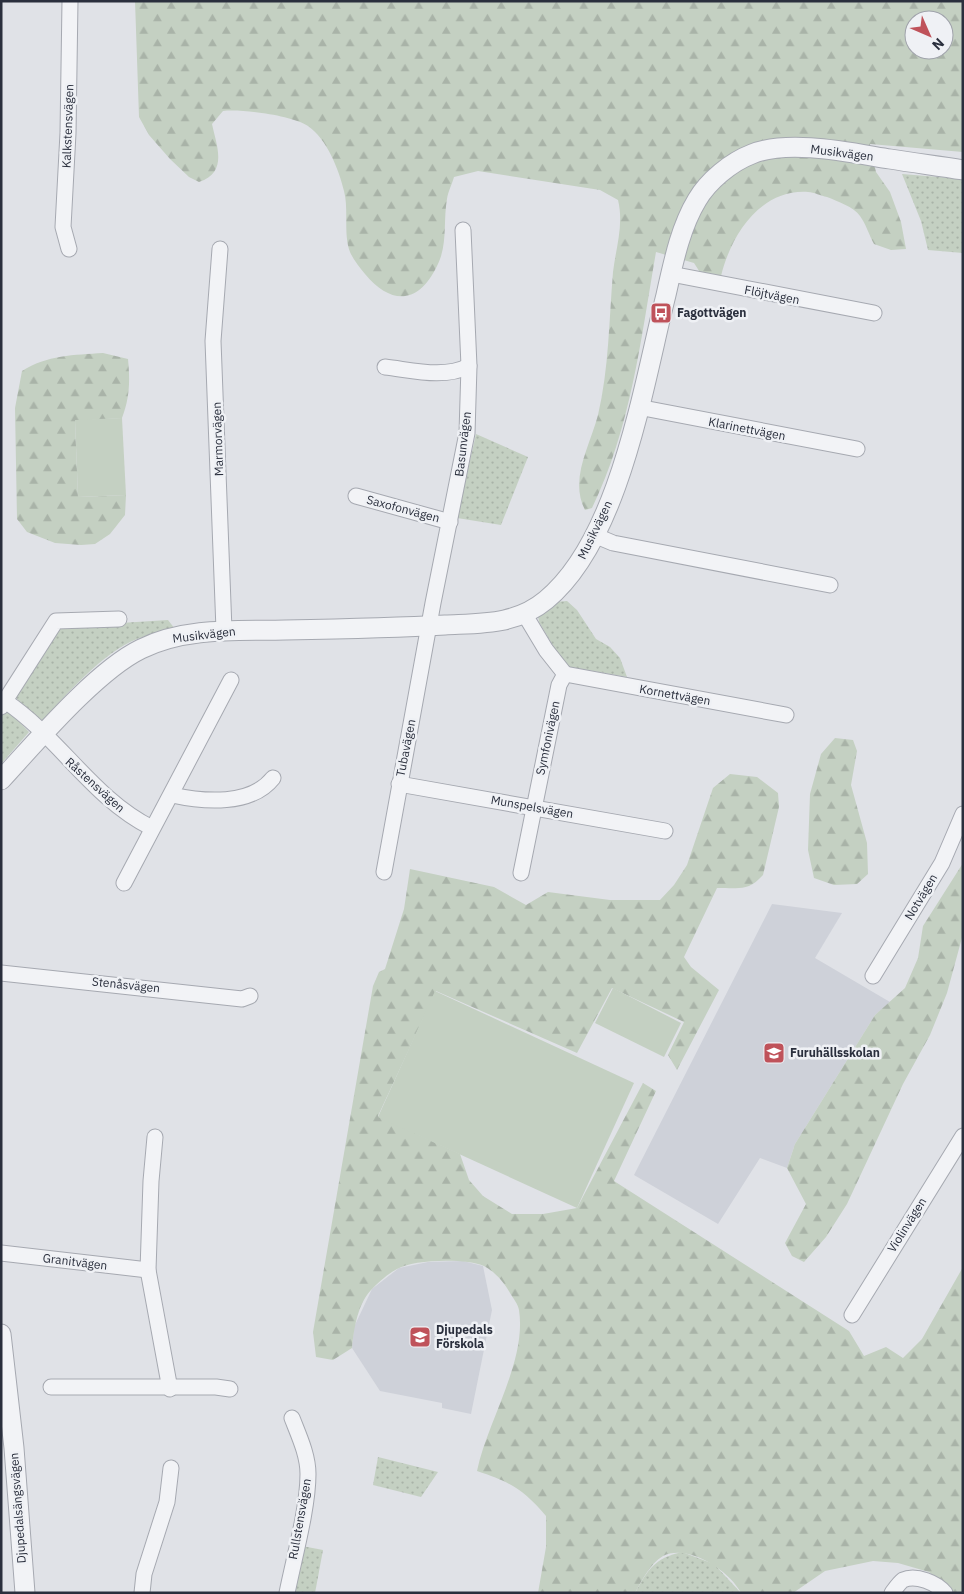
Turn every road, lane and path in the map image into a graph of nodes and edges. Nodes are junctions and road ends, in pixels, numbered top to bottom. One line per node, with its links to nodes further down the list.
1 (70, 1): 4 (street, Kalkstensvägen)
2 (963, 170): 6 (street, Musikvägen)
3 (464, 230): 8 (street, Basunvägen)
4 (69, 250)
5 (220, 250): 19 (street, Marmorvägen)
6 (671, 274): 7 (street, Flöjtvägen); 10 (street, Musikvägen)
7 (874, 313)
8 (469, 366): 9 (street); 13 (street, Basunvägen)
9 (385, 367)
10 (638, 407): 11 (street, Klarinettvägen); 14 (street, Musikvägen)
11 (857, 450)
12 (356, 496): 13 (street, Saxofonvägen)
13 (450, 522): 18 (street, Basunvägen)
14 (594, 535): 15 (street); 16 (street, Musikvägen)
15 (830, 584)
16 (525, 615): 18 (street, Musikvägen); 20 (street)
17 (119, 619): 22 (street)
18 (430, 626): 19 (street, Musikvägen); 27 (street, Tubavägen)
19 (224, 630): 24 (street, Musikvägen)
20 (565, 674): 23 (street, Kornettvägen); 29 (street, Symfonivägen)
21 (231, 680): 28 (street)
22 (3, 704): 24 (street, Råstensvägen)
23 (786, 715)
24 (44, 734): 26 (street, Musikvägen); 31 (street, Råstensvägen)
25 (273, 778): 28 (street)
26 (1, 780)
27 (399, 784): 29 (street, Munspelsvägen); 33 (street, Tubavägen)
28 (172, 795): 31 (street)
29 (533, 806): 32 (street, Munspelsvägen); 34 (street, Symfonivägen)
30 (963, 814): 37 (street, Notvägen)
31 (152, 828): 35 (street)
32 (664, 831)
33 (384, 872)
34 (521, 873)
35 (124, 883)
36 (1, 973): 38 (street, Stenåsvägen)
37 (873, 976)
38 (250, 996)
39 (963, 1136): 43 (street, Violinvägen)
40 (155, 1137): 42 (street)
41 (1, 1253): 42 (street, Granitvägen)
42 (148, 1270): 46 (street)
43 (852, 1315)
44 (1, 1334): 51 (street, Djupedalsängsvägen)
45 (51, 1387): 46 (street)
46 (170, 1389): 47 (street)
47 (230, 1389)
48 (292, 1418): 53 (street, Rullstensvägen)
49 (171, 1468): 52 (street)
50 (897, 1587): 54 (street)
51 (25, 1593)
52 (142, 1593)
53 (287, 1593)
54 (945, 1593)

